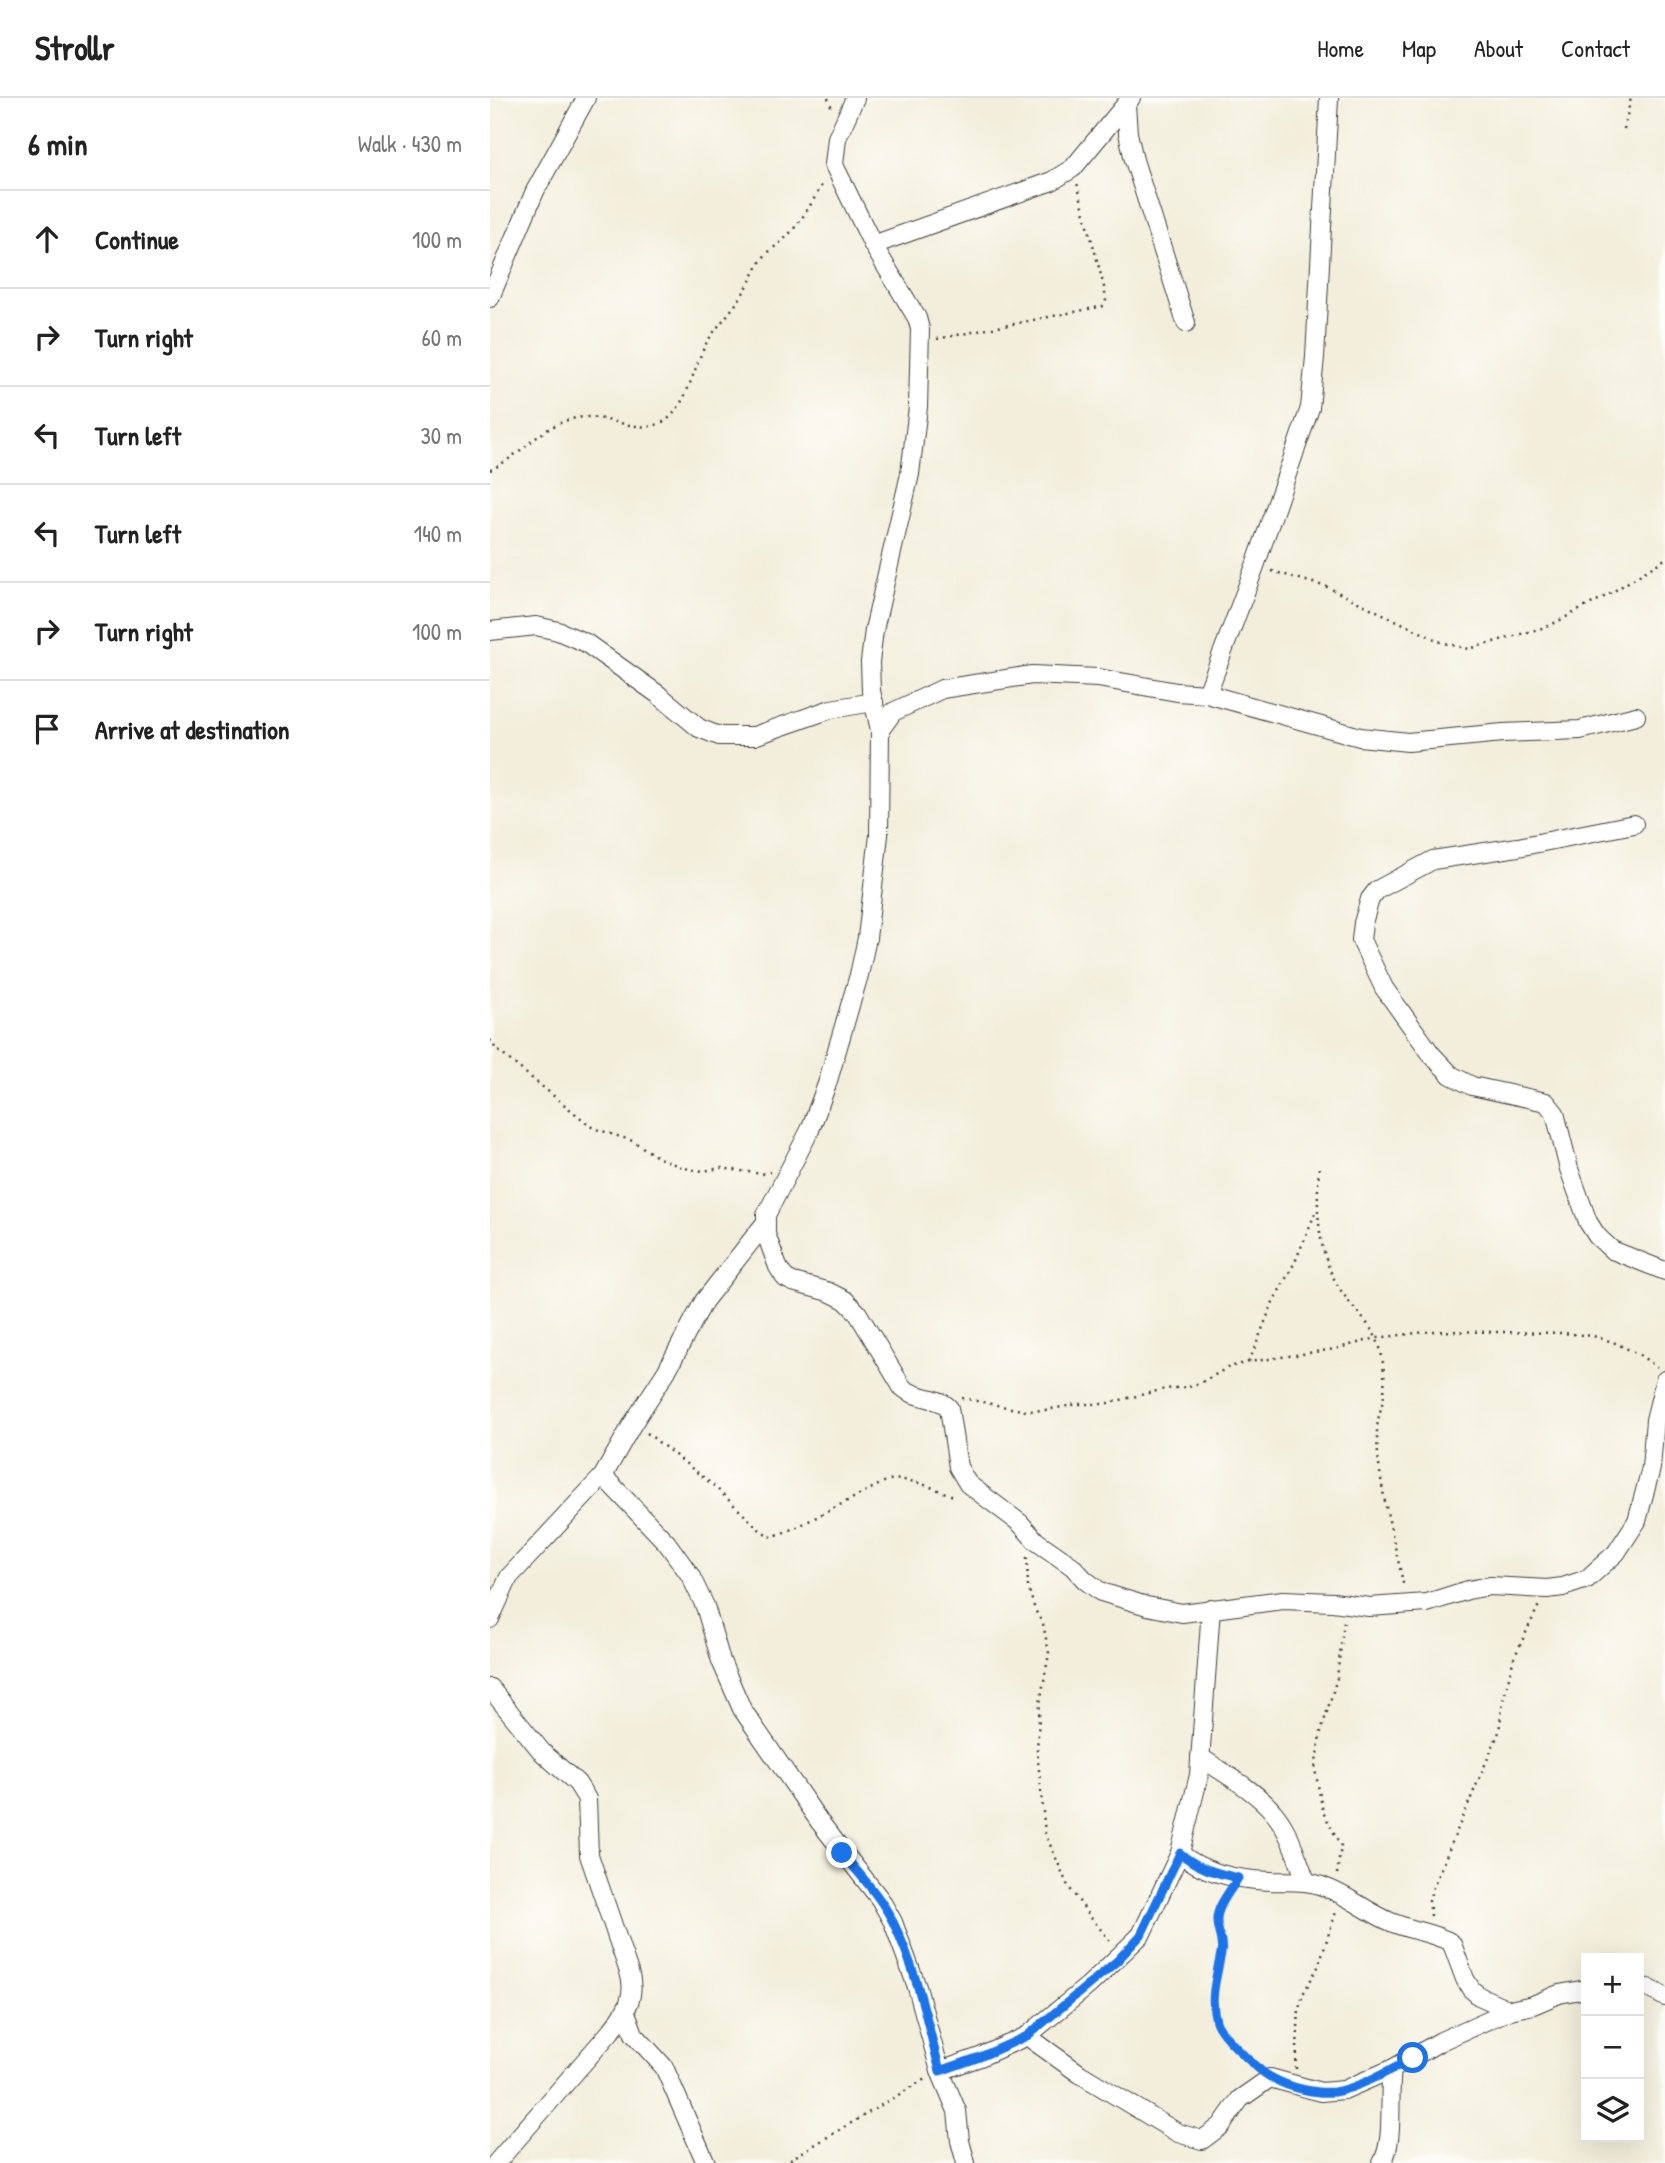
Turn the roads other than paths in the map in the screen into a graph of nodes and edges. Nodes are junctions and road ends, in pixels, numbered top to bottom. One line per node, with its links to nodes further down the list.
1 (586, 98): 6 (street)
2 (855, 98): 5 (street)
3 (1329, 98): 9 (street)
4 (1128, 101): 5 (street); 7 (street)
5 (873, 245): 10 (street)
6 (490, 298)
7 (1186, 323)
8 (490, 631): 10 (street)
9 (1207, 694): 11 (street); 12 (street)
10 (874, 702): 12 (street)
11 (1636, 716)
12 (880, 730): 14 (street)
13 (1634, 824): 15 (street)
14 (766, 1222): 17 (street); 18 (street)
15 (1665, 1271)
16 (1665, 1380): 18 (street)
17 (603, 1476): 19 (street); 31 (street)
18 (1211, 1608): 21 (street)
19 (490, 1619)
20 (490, 1688): 28 (street)
21 (1200, 1757): 22 (street); 23 (street)
22 (1180, 1853): 23 (street); 29 (street)
23 (1306, 1881): 27 (street)
24 (1644, 1988): 26 (street)
25 (1581, 1990): 27 (street)
26 (1665, 1997)
27 (1510, 2010): 30 (street)
28 (626, 2012): 32 (street); 33 (street)
29 (1027, 2036): 30 (street); 31 (street)
30 (1392, 2070): 35 (street)
31 (940, 2071): 34 (street)
32 (496, 2163)
33 (706, 2163)
34 (965, 2163)
35 (1382, 2163)

